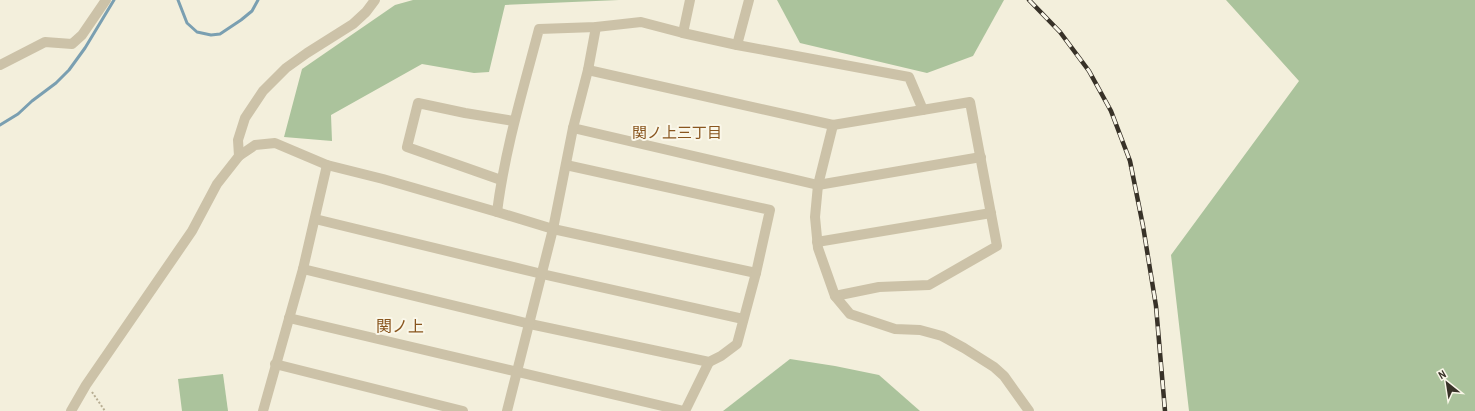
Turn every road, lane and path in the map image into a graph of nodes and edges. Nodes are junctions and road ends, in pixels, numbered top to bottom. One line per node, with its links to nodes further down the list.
1 (106, 0): 8 (street)
2 (375, 0): 14 (street)
3 (690, 0): 6 (street)
4 (749, 0): 7 (street)
5 (596, 27): 6 (street); 9 (street); 11 (street)
6 (683, 33): 7 (street)
7 (737, 45): 10 (street)
8 (0, 65)
9 (588, 70): 12 (street); 13 (street)
10 (923, 110): 12 (street); 15 (street)
11 (514, 121): 18 (street); 18 (street)
12 (833, 125): 19 (street)
13 (573, 128): 17 (street); 19 (street)
14 (239, 156): 16 (street); 35 (street)
15 (981, 157): 19 (street); 21 (street)
16 (327, 165): 20 (street); 22 (street)
17 (566, 165): 23 (street); 26 (street)
18 (502, 180): 20 (street)
19 (818, 184): 24 (street)
20 (497, 212): 23 (street)
21 (991, 214): 24 (street); 28 (street)
22 (315, 219): 25 (street); 27 (street)
23 (553, 229): 26 (street); 27 (street)
24 (817, 242): 28 (street)
25 (303, 269): 29 (street); 31 (street)
26 (756, 273): 30 (street)
27 (542, 274): 30 (street); 31 (street)
28 (835, 296): 42 (street)
29 (289, 318): 33 (street); 34 (street)
30 (743, 319): 32 (street)
31 (530, 324): 32 (street); 34 (street)
32 (709, 362): 41 (street)
33 (275, 364): 38 (street); 39 (street)
34 (518, 371): 40 (street); 41 (street)
35 (86, 385): 36 (street); 37 (path)
36 (71, 411)
37 (105, 411)
38 (263, 411)
39 (463, 411)
40 (507, 411)
41 (684, 411)
42 (1029, 411)

